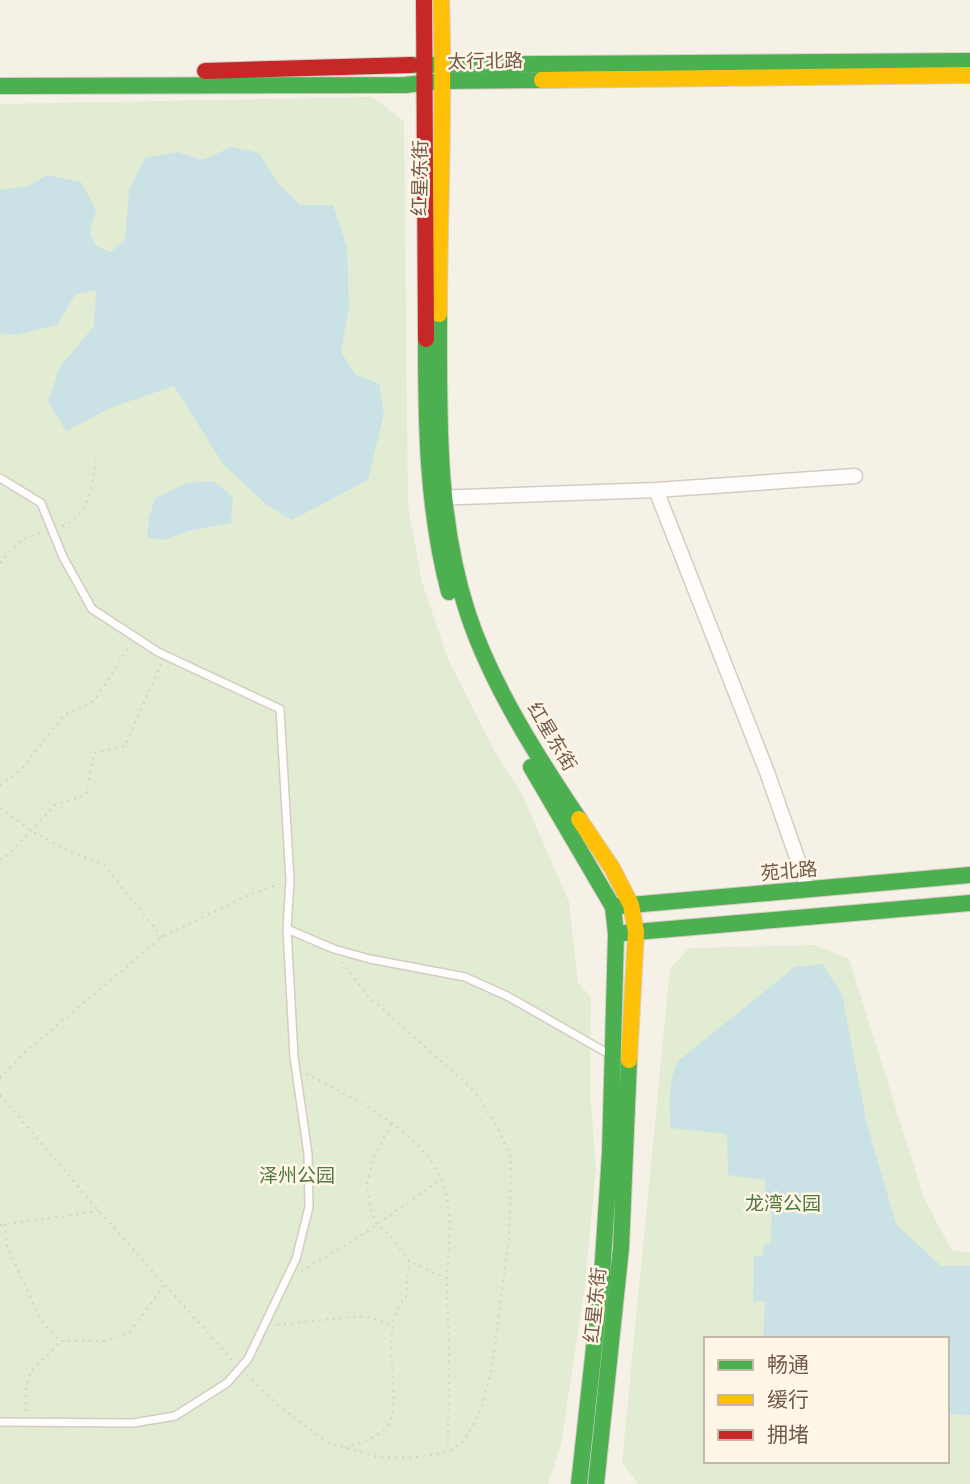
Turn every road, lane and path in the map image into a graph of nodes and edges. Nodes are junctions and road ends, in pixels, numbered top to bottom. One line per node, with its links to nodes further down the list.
1 (424, 0): 5 (main road, 红星东街)
2 (441, 0): 4 (main road, 红星东街)
3 (970, 61): 4 (main road, 太行北路)
4 (443, 64): 5 (main road, 太行北路); 8 (main road, 红星东街)
5 (426, 65): 6 (main road, 太行北路); 8 (main road, 红星东街)
6 (0, 75)
7 (970, 75): 8 (main road, 太行北路)
8 (434, 82): 9 (main road, 太行北路); 13 (main road, 红星东街)
9 (0, 86)
10 (855, 476): 12 (street)
11 (0, 478): 14 (lane)
12 (656, 490): 13 (street); 22 (street)
13 (436, 498): 24 (main road, 红星东街); 25 (main road, 红星东街)
14 (135, 637): 15 (lane); 16 (path)
15 (165, 655): 18 (path); 21 (lane)
16 (0, 785)
17 (0, 808): 18 (path)
18 (30, 830): 19 (path); 29 (path)
19 (0, 860)
20 (970, 875): 22 (main road, 苑北路)
21 (290, 880): 26 (lane); 29 (path)
22 (808, 889): 24 (main road, 苑北路)
23 (970, 903): 27 (main road)
24 (631, 905): 25 (main road, 苑北路); 27 (main road, 红星东街)
25 (613, 907): 28 (main road, 红星东街)
26 (287, 929): 30 (lane); 32 (lane)
27 (636, 932): 28 (main road); 54 (main road, 红星东街)
28 (616, 934): 31 (main road, 红星东街)
29 (162, 937): 33 (path)
30 (334, 950): 31 (lane); 52 (path)
31 (613, 1056): 53 (main road, 红星东街)
32 (295, 1069): 35 (path); 43 (lane)
33 (0, 1079)
34 (0, 1095): 37 (path)
35 (391, 1123): 36 (path); 39 (path)
36 (440, 1180): 39 (path); 42 (path)
37 (99, 1211): 38 (path); 44 (path)
38 (5, 1224): 40 (path); 47 (path)
39 (377, 1224): 41 (path); 43 (path)
40 (0, 1225)
41 (409, 1261): 42 (path); 46 (path)
42 (447, 1279): 52 (path)
43 (286, 1280): 45 (lane)
44 (164, 1284): 47 (path); 48 (path)
45 (264, 1326): 46 (path); 48 (lane)
46 (393, 1326): 51 (path)
47 (60, 1341): 50 (path)
48 (240, 1368): 50 (lane); 51 (path)
49 (0, 1422): 50 (lane)
50 (25, 1423)
51 (345, 1448): 52 (path)
52 (449, 1452)
53 (579, 1484)
54 (596, 1484)

